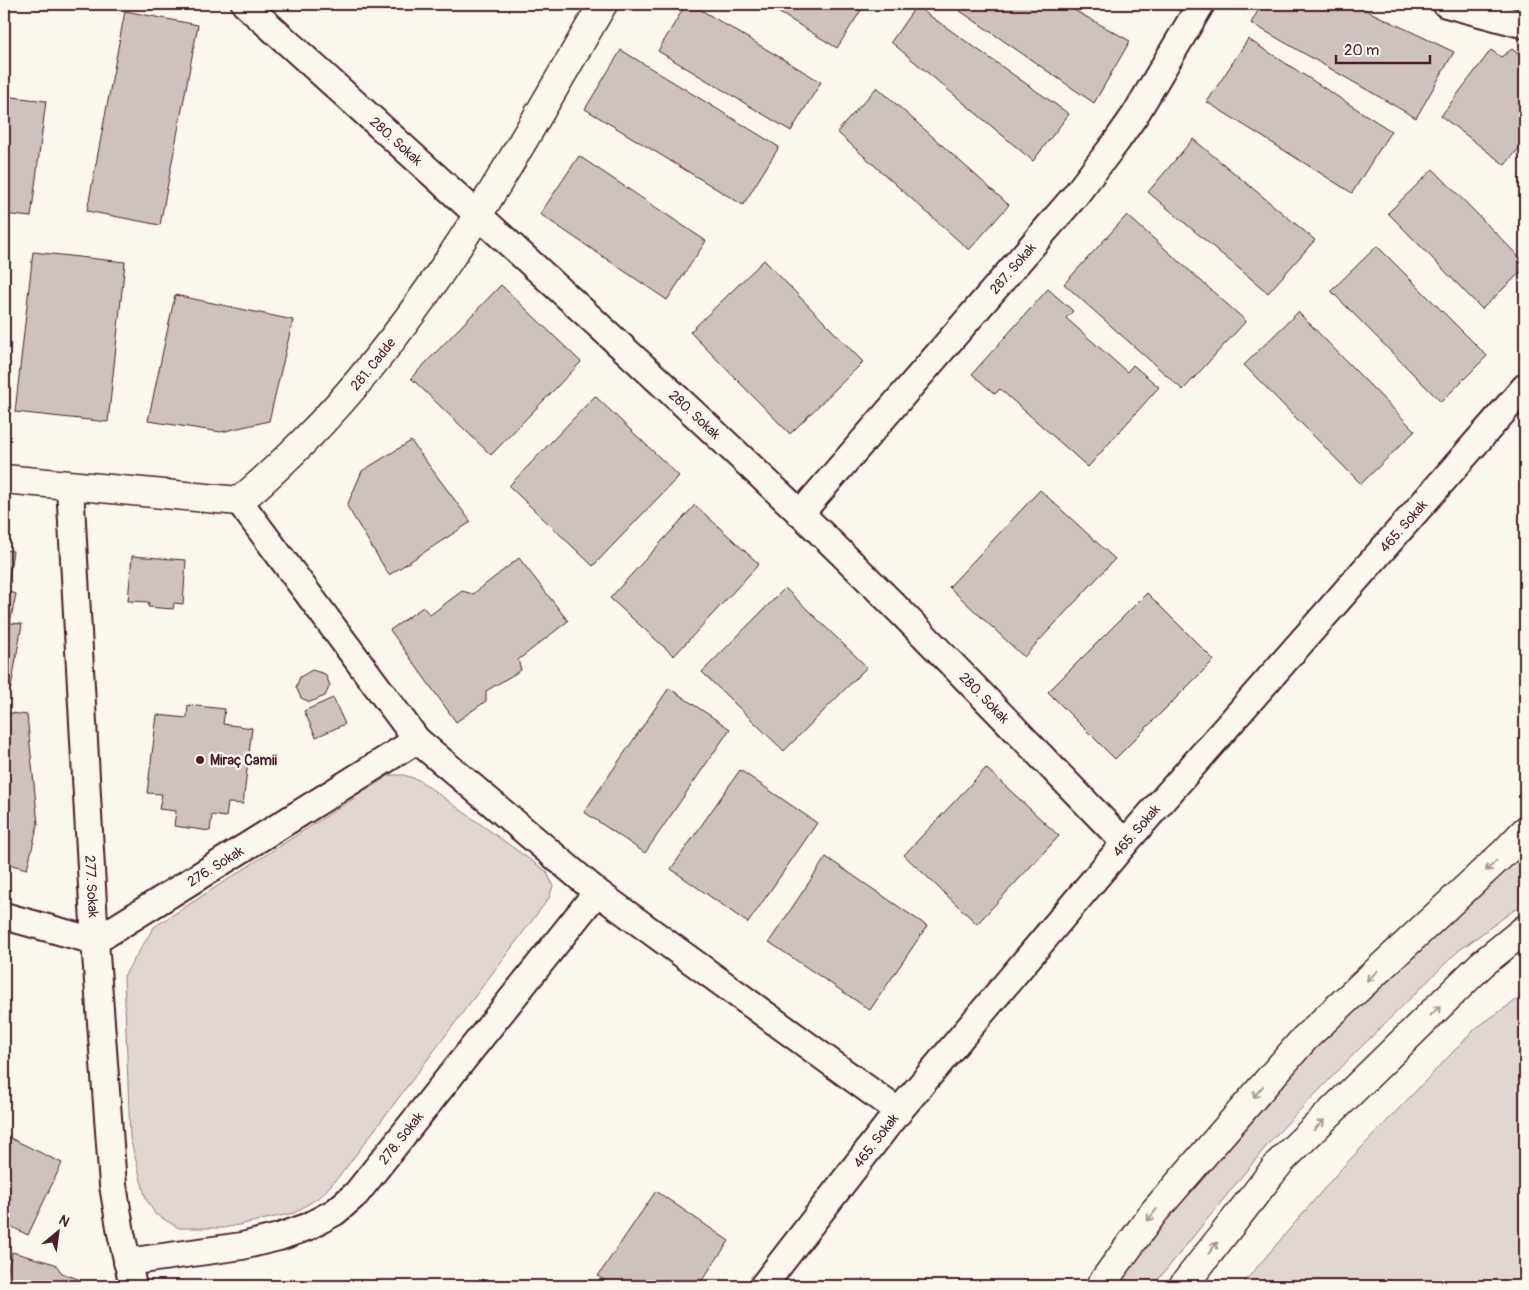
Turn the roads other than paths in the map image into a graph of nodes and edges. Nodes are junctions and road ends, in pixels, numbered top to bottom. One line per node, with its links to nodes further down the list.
1 (245, 4): 6 (street, 280. Sokak)
2 (603, 4): 6 (main road, 281. Cadde)
3 (1200, 4): 11 (street, 287. Sokak)
4 (1446, 4): 5 (street)
5 (1525, 25)
6 (479, 215): 10 (main road, 281. Cadde); 11 (street, 280. Sokak)
7 (1525, 387): 14 (street, 465. Sokak)
8 (4, 479): 9 (main road)
9 (70, 486): 10 (main road); 18 (street, 277. Sokak)
10 (239, 501): 12 (street)
11 (800, 514): 14 (street, 280. Sokak)
12 (417, 740): 15 (street); 18 (street, 276. Sokak)
13 (1525, 831): 22 (main road, one-way to 22)
14 (1125, 843): 19 (street, 465. Sokak)
15 (597, 892): 19 (street); 20 (street, 278. Sokak)
16 (4, 916): 18 (street)
17 (1525, 929): 23 (main road, one-way to 17)
18 (95, 941): 20 (street, 277. Sokak)
19 (899, 1112): 21 (street, 465. Sokak)
20 (130, 1274)
21 (763, 1286)
22 (1100, 1286)
23 (1183, 1286)

